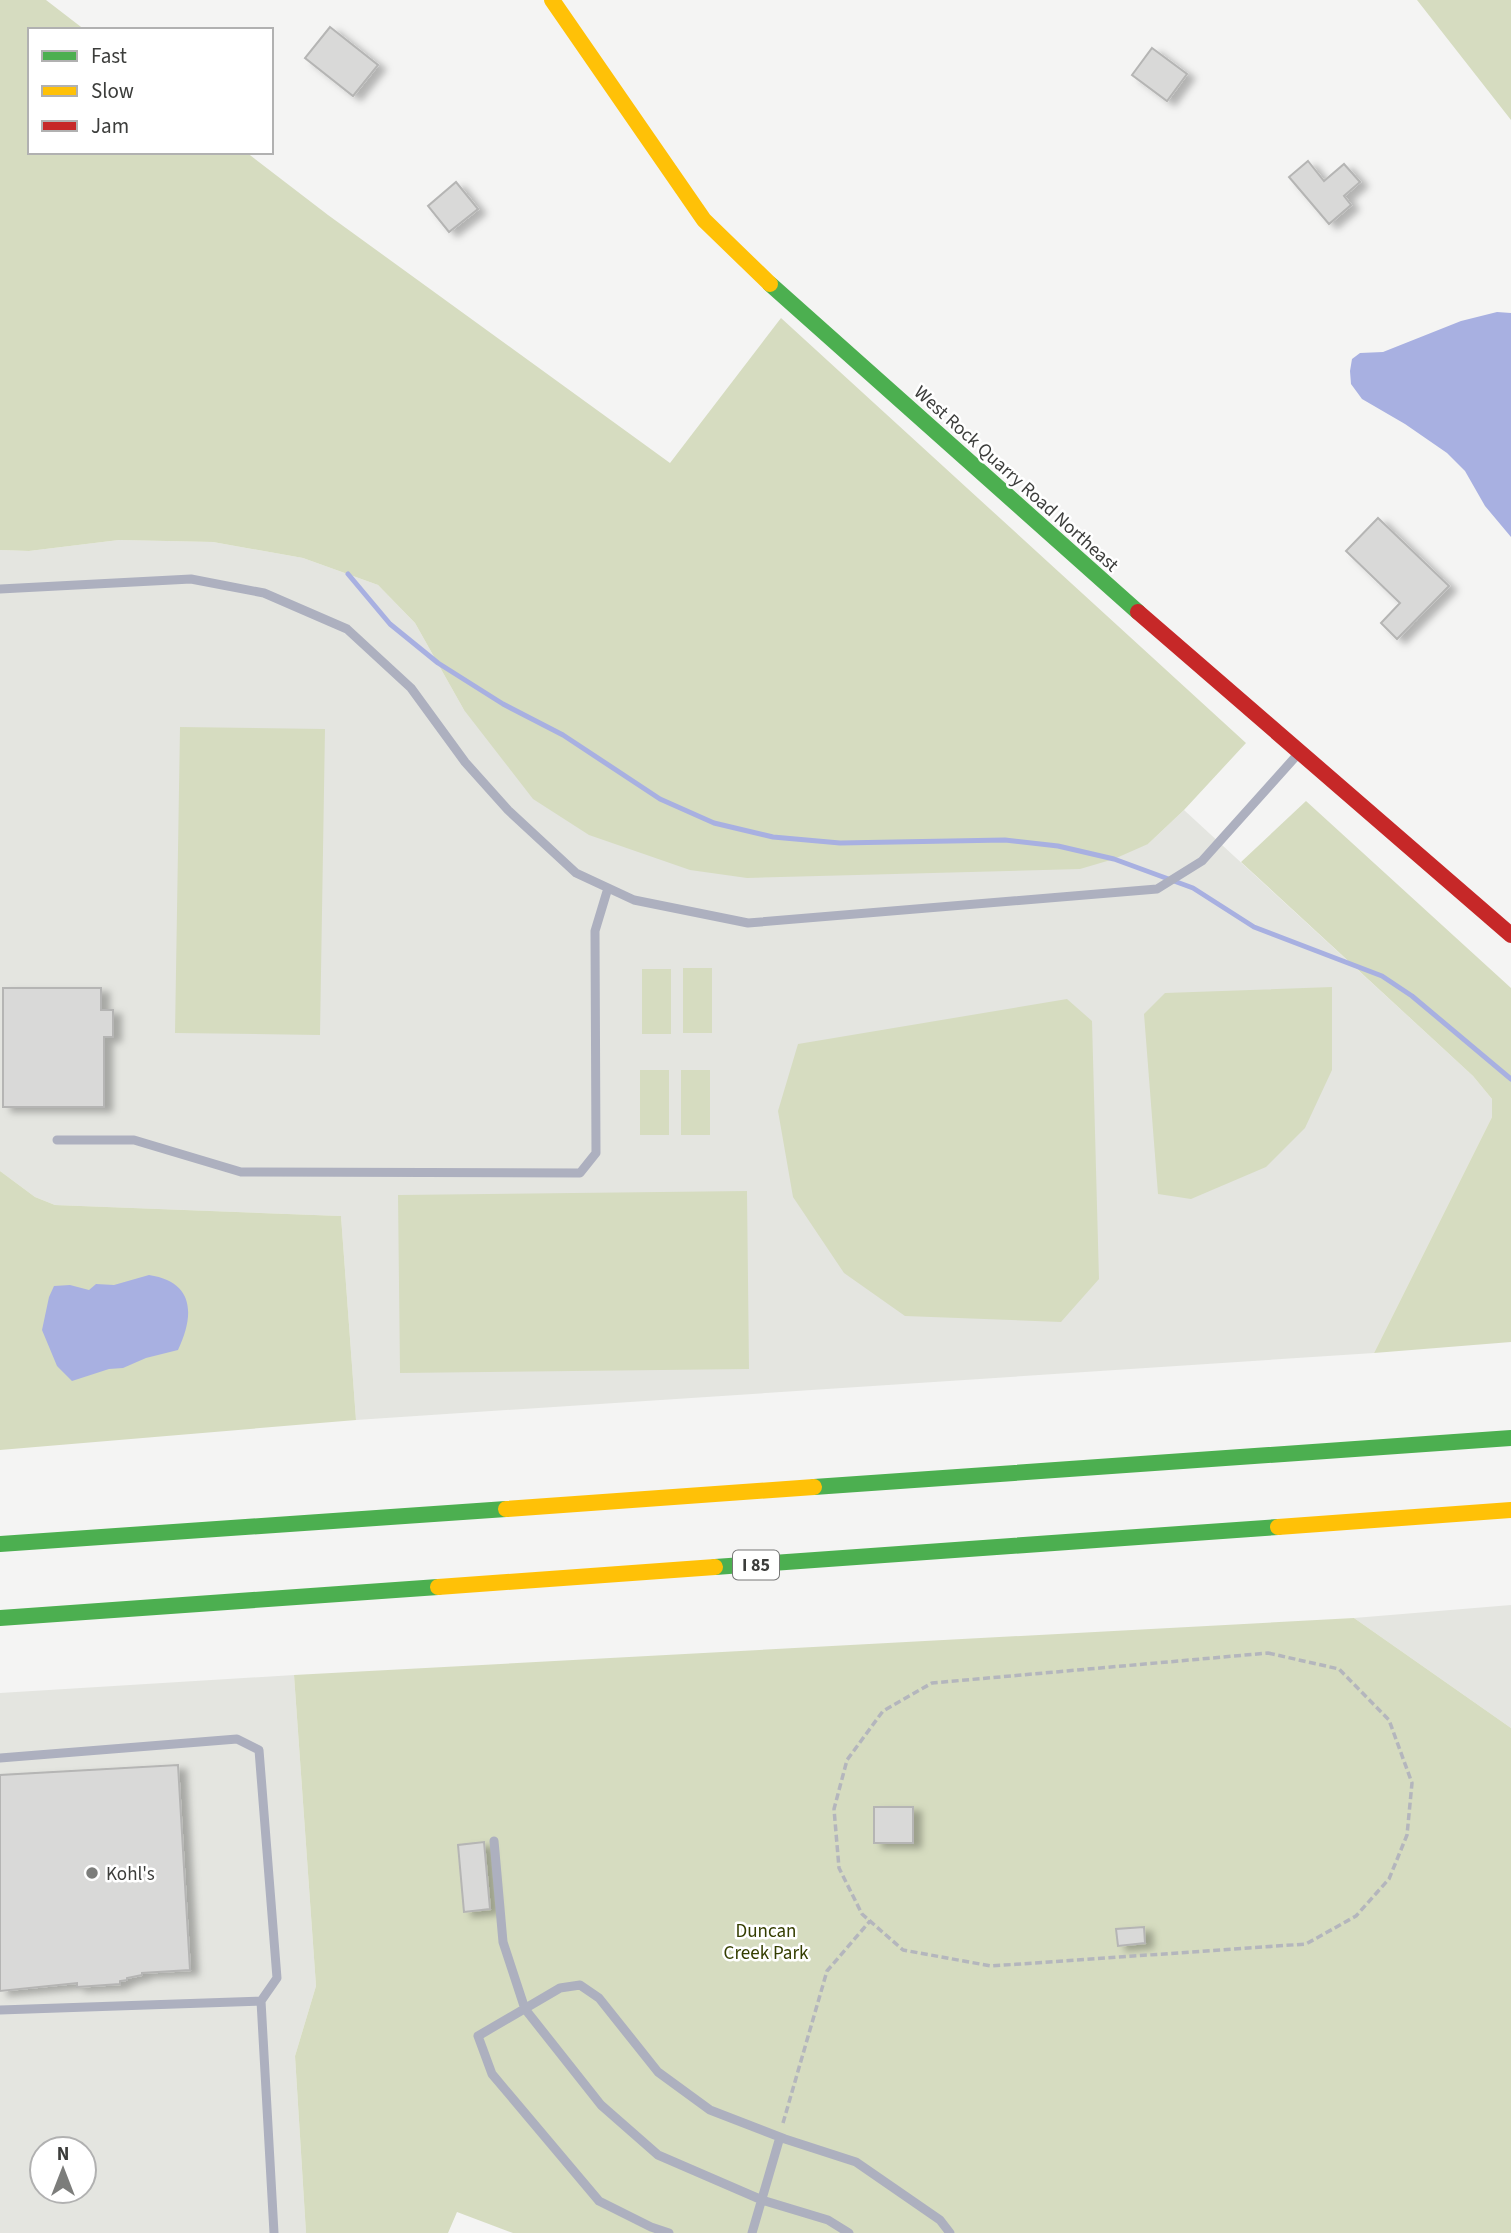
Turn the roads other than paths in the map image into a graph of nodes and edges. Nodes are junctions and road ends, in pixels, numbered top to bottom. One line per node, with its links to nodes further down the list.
1 (552, 0): 3 (main road, West Rock Quarry Road Northeast)
2 (0, 589): 4 (lane)
3 (1298, 754): 4 (lane); 5 (main road, West Rock Quarry Road Northeast)
4 (608, 888): 6 (lane)
5 (1511, 935)
6 (57, 1140)
7 (1511, 1438): 9 (main road)
8 (1511, 1510): 10 (main road, I 85)
9 (0, 1545)
10 (0, 1618)
11 (0, 1758): 13 (lane)
12 (494, 1841): 14 (lane)
13 (261, 2001): 15 (lane); 18 (lane)
14 (525, 2009): 16 (lane); 17 (lane); 19 (lane)
15 (0, 2010)
16 (780, 2137): 17 (lane); 22 (lane)
17 (762, 2200): 20 (lane); 21 (lane)
18 (274, 2233)
19 (669, 2233)
20 (752, 2233)
21 (849, 2233)
22 (950, 2233)

